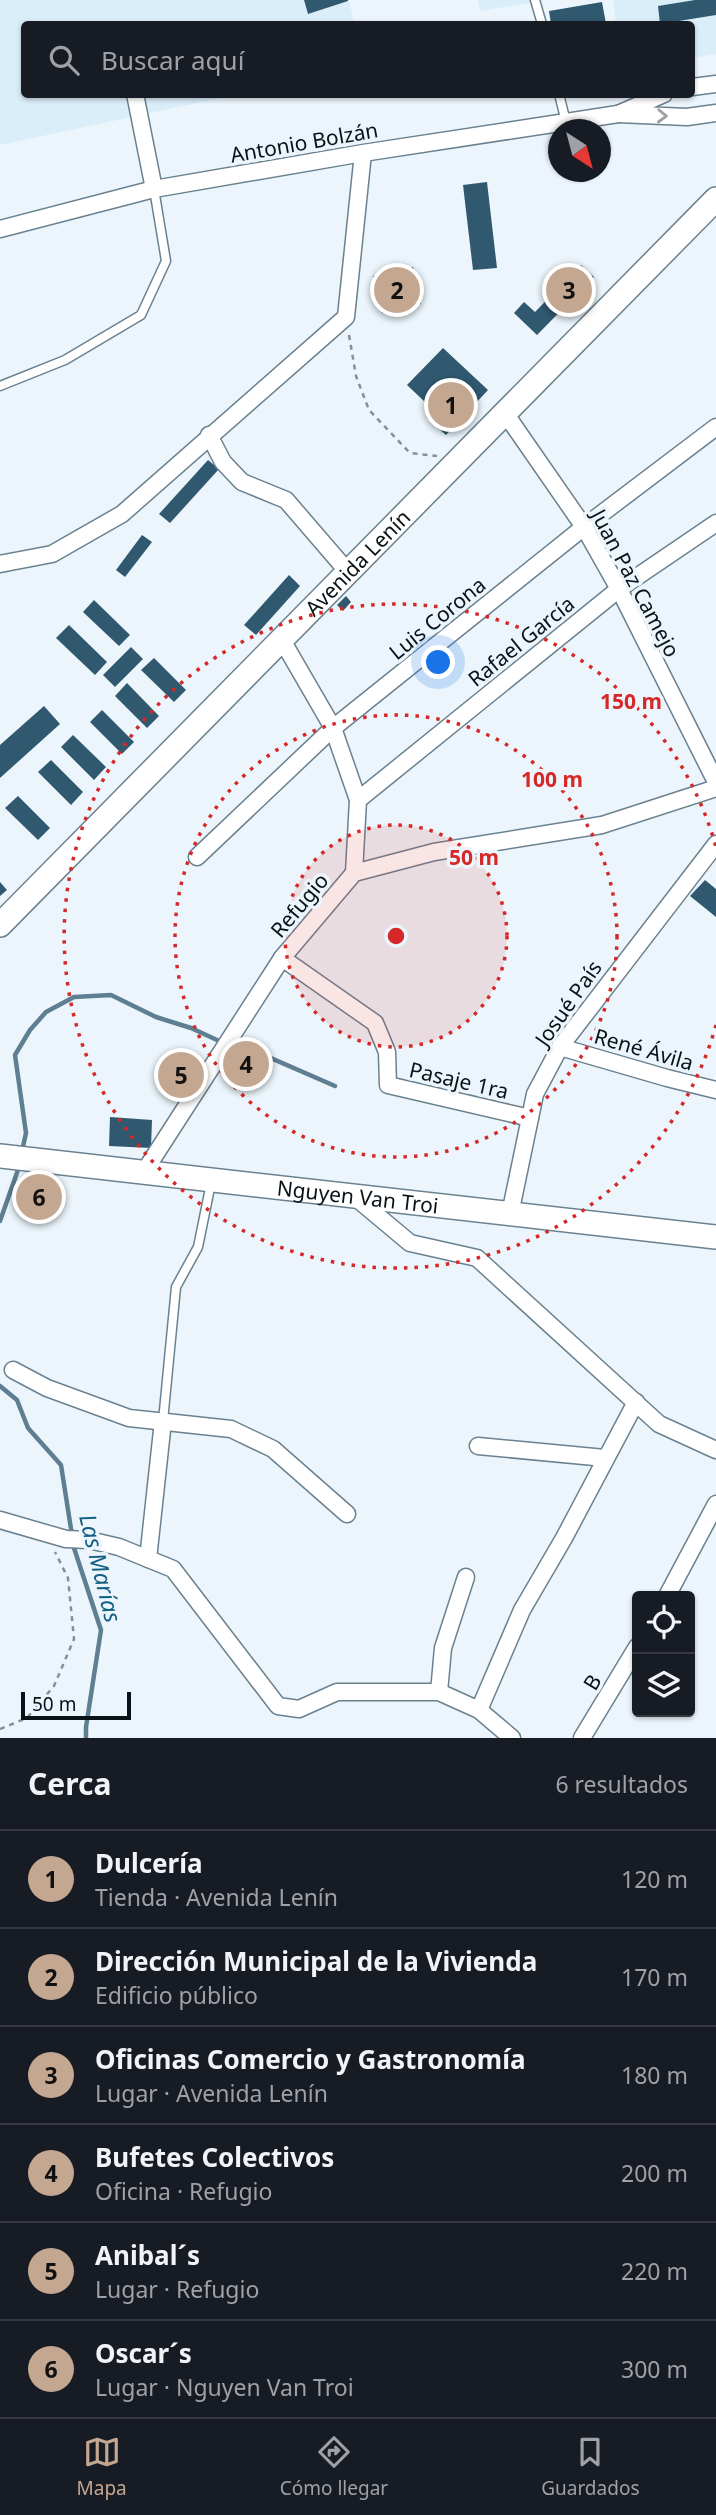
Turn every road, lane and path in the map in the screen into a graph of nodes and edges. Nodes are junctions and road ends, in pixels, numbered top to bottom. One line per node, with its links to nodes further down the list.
1 (536, 0): 2 (lane)
2 (541, 21)
3 (716, 84): 4 (street)
4 (695, 87)
5 (136, 98): 14 (street)
6 (560, 98): 10 (lane)
7 (655, 98): 9 (street, Antonio Bolzán)
8 (716, 113): 9 (street, Antonio Bolzán, one-way to 8)
9 (618, 114): 11 (street, Antonio Bolzán)
10 (565, 119)
11 (586, 119)
12 (548, 125): 13 (street, Antonio Bolzán)
13 (363, 153): 14 (street, Antonio Bolzán); 17 (street)
14 (154, 189): 16 (street, Antonio Bolzán); 18 (lane)
15 (712, 211): 19 (street, Avenida Lenín)
16 (2, 230)
17 (346, 317): 21 (street); 22 (path)
18 (0, 386)
19 (505, 413): 22 (street, Avenida Lenín); 24 (street, Juan Paz Camejo)
20 (716, 427): 24 (street, Luis Corona)
21 (209, 435): 25 (street); 26 (street)
22 (460, 459): 26 (street, Avenida Lenín)
23 (716, 523): 27 (street, Rafael García)
24 (584, 527): 27 (street, Juan Paz Camejo); 29 (street, Luis Corona)
25 (0, 564)
26 (348, 572): 28 (street, Avenida Lenín)
27 (619, 589): 30 (street, Juan Paz Camejo); 32 (street, Rafael García)
28 (282, 639): 29 (street); 36 (street, Avenida Lenín)
29 (333, 728): 32 (street); 34 (street, Luis Corona)
30 (716, 782)
31 (716, 788): 35 (street, Refugio)
32 (358, 800): 35 (street)
33 (716, 844): 38 (street, Josué País)
34 (197, 857)
35 (354, 873): 37 (street, Refugio)
36 (0, 925)
37 (282, 958): 40 (street, Pasaje 1ra); 42 (street, Refugio)
38 (560, 1047): 39 (street, René Ávila); 40 (street, Josué País)
39 (716, 1090)
40 (530, 1118): 45 (street, Josué País)
41 (14, 1158): 42 (street, Nguyen Van Troi)
42 (144, 1172): 43 (street, Nguyen Van Troi)
43 (211, 1180): 44 (street, Nguyen Van Troi); 49 (lane)
44 (354, 1196): 45 (street, Nguyen Van Troi); 48 (street)
45 (510, 1214): 46 (street, Nguyen Van Troi)
46 (716, 1237)
47 (13, 1370): 49 (street)
48 (636, 1402): 51 (street); 52 (street)
49 (163, 1422): 54 (street); 57 (street)
50 (478, 1446): 52 (street)
51 (716, 1450)
52 (605, 1458): 62 (street)
53 (716, 1504): 59 (street)
54 (347, 1514)
55 (0, 1520): 56 (street)
56 (46, 1533): 57 (street); 63 (path)
57 (148, 1559): 61 (street)
58 (466, 1577): 61 (street)
59 (670, 1591)
60 (633, 1654): 65 (street, B)
61 (439, 1692): 62 (street)
62 (479, 1710): 64 (street)
63 (0, 1729)
64 (512, 1738)
65 (582, 1738)

